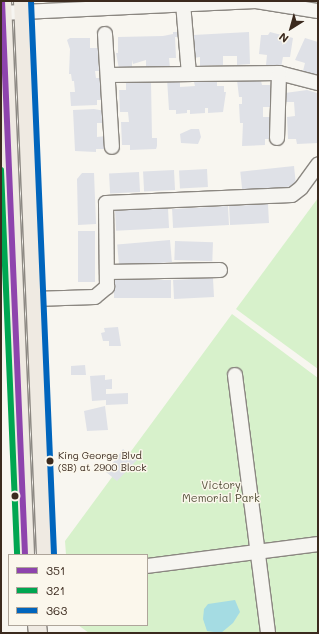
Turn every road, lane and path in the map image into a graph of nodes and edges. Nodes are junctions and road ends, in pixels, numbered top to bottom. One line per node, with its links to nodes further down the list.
1 (277, 2): 2 (street); 5 (street)
2 (183, 3): 3 (street); 8 (street)
3 (23, 6): 4 (street); 16 (main road)
4 (2, 9): 18 (main road)
5 (318, 11)
6 (105, 34): 9 (street)
7 (279, 73): 8 (street); 10 (street); 11 (street)
8 (189, 74): 9 (street)
9 (108, 75): 12 (street)
10 (318, 83)
11 (277, 138)
12 (112, 147)
13 (318, 165): 15 (street)
14 (220, 270): 15 (street)
15 (108, 272): 16 (street)
16 (34, 299): 19 (main road)
17 (235, 375): 21 (street)
18 (19, 396): 19 (main road); 22 (main road)
19 (45, 532): 23 (main road)
20 (318, 544): 21 (street)
21 (257, 551): 24 (street); 25 (street)
22 (25, 554)
23 (46, 554)
24 (148, 566)
25 (268, 633)

